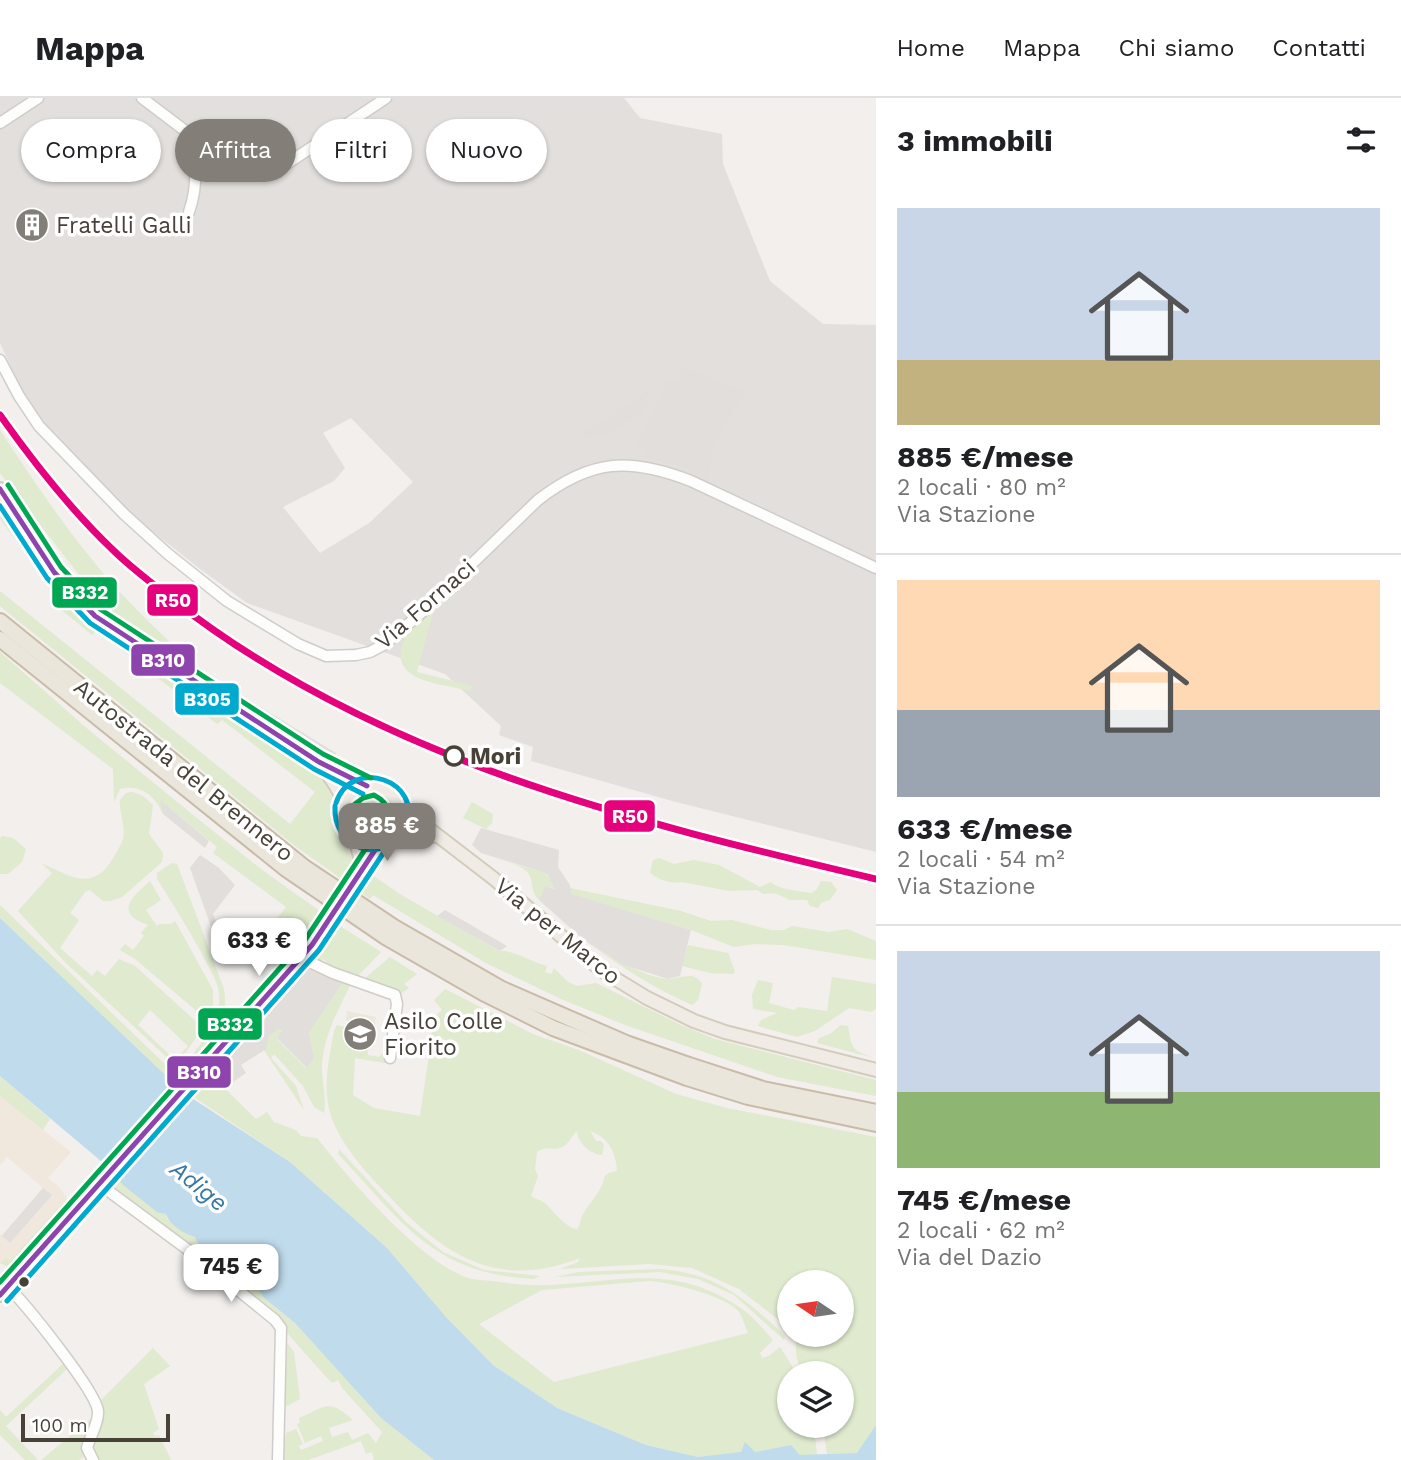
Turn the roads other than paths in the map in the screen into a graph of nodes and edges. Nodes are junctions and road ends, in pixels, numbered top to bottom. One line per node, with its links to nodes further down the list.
1 (38, 98): 4 (street)
2 (142, 98): 5 (street)
3 (386, 98): 6 (street)
4 (0, 123)
5 (175, 124)
6 (296, 157)
7 (196, 182): 8 (street)
8 (189, 212)
9 (0, 360): 11 (street, Via Fornaci)
10 (0, 489): 14 (main road)
11 (876, 568)
12 (0, 621): 25 (highway, Autostrada del Brennero)
13 (0, 639): 26 (highway, Autostrada del Brennero)
14 (319, 762): 15 (main road); 17 (main road)
15 (367, 786): 16 (main road); 17 (main road)
16 (398, 805): 19 (main road); 20 (main road, Via per Marco)
17 (344, 807): 18 (main road)
18 (354, 835): 19 (main road); 21 (main road)
19 (385, 837): 20 (main road, Via per Marco); 21 (main road)
20 (446, 842): 24 (main road, Via per Marco)
21 (363, 868): 22 (main road, bridge)
22 (301, 958): 23 (street); 27 (main road)
23 (390, 1058)
24 (876, 1070)
25 (876, 1111)
26 (876, 1124)
27 (101, 1182): 28 (main road); 30 (street)
28 (4, 1290): 29 (street)
29 (93, 1460)
30 (278, 1460)

